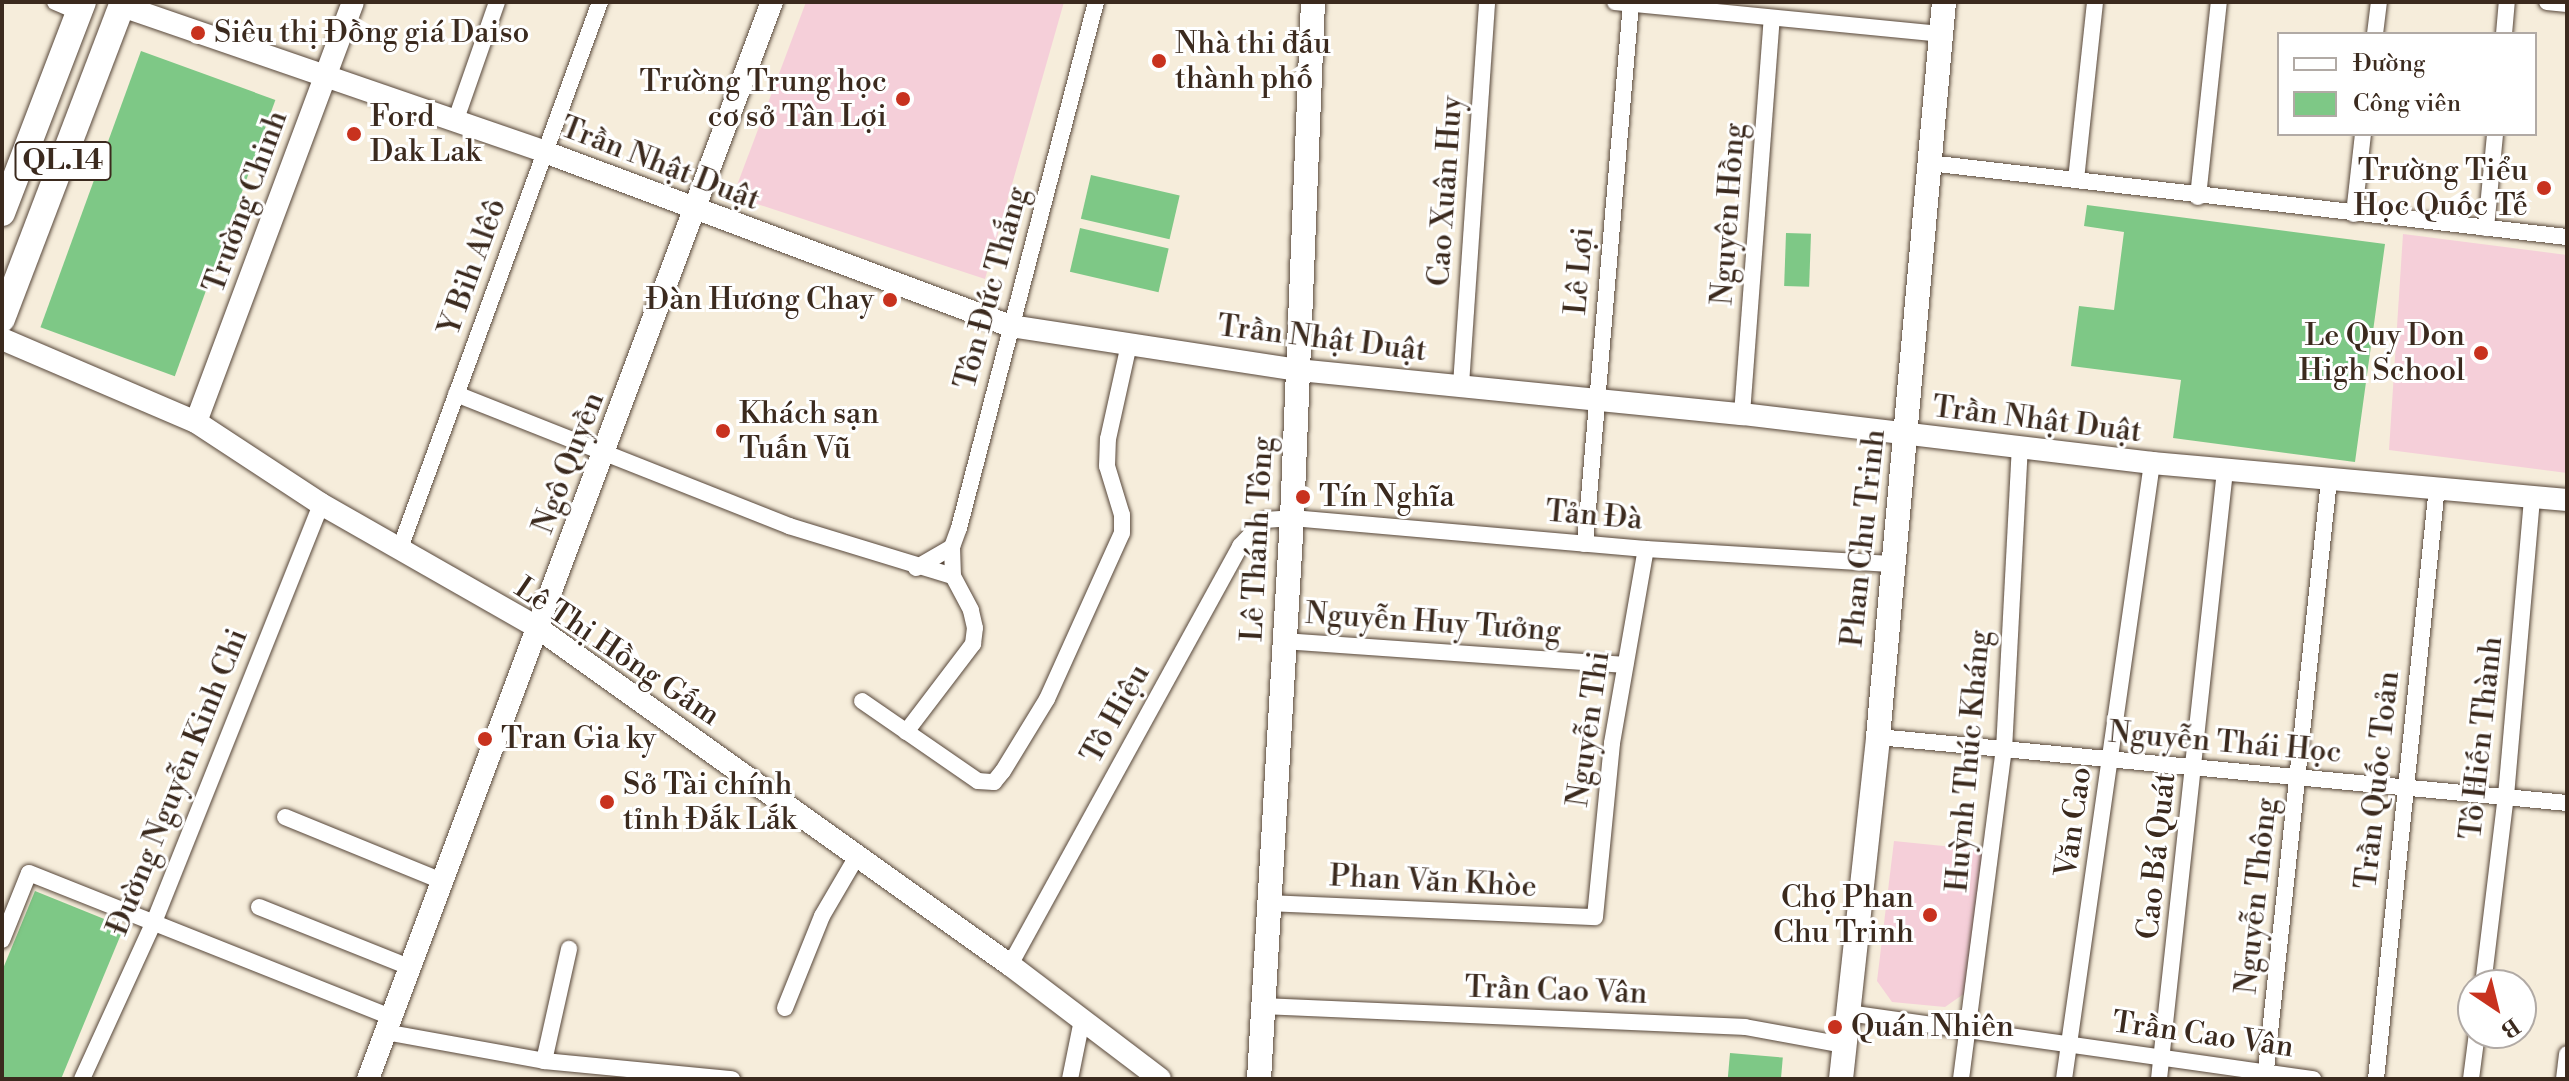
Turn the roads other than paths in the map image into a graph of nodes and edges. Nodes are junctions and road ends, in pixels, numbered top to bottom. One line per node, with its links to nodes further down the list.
1 (55, 2): 18 (street)
2 (353, 2): 23 (street, Trường Chinh)
3 (497, 2): 24 (street)
4 (600, 2): 27 (street, Y Bih Alêô)
5 (772, 2): 31 (street, Ngô Quyền)
6 (1096, 2): 37 (street, Tôn Đức Thắng)
7 (1313, 2): 40 (main road, Lê Thánh Tông)
8 (1487, 2): 41 (street, Cao Xuân Huy)
9 (1944, 2): 22 (main road, Phan Chu Trinh)
10 (2095, 2): 29 (street)
11 (2219, 2): 30 (street)
12 (2379, 2): 20 (street)
13 (2507, 2): 21 (street)
14 (2547, 2): 17 (street)
15 (1623, 3): 19 (street); 43 (street, Lê Lợi)
16 (122, 4): 23 (street, Trần Nhật Duật); 36 (main road, QL.14)
17 (2567, 4)
18 (81, 7): 32 (main road, QL.14)
19 (1772, 18): 22 (street); 44 (street, Nguyên Hồng)
20 (2375, 32)
21 (2504, 32)
22 (1942, 34): 28 (main road, Phan Chu Trinh)
23 (324, 78): 24 (street, Trần Nhật Duật); 45 (street, Trường Chinh)
24 (455, 122): 27 (street, Trần Nhật Duật)
25 (2363, 136): 33 (street)
26 (2495, 136): 34 (street)
27 (545, 152): 31 (street, Trần Nhật Duật); 42 (street, Y Bih Alêô)
28 (1929, 163): 29 (street); 46 (main road, Phan Chu Trinh)
29 (2076, 180): 30 (street)
30 (2198, 197): 33 (street)
31 (695, 211): 37 (street, Trần Nhật Duật); 48 (street, Ngô Quyền)
32 (2, 213)
33 (2354, 214): 34 (street)
34 (2486, 228): 35 (street)
35 (2567, 237)
36 (2, 319)
37 (1011, 326): 39 (street, Trần Nhật Duật); 58 (street, Tôn Đức Thắng)
38 (2, 339): 45 (street, Lê Thị Hồng Gấm)
39 (1129, 344): 40 (street, Trần Nhật Duật); 68 (street)
40 (1298, 370): 41 (street, Trần Nhật Duật); 56 (main road, Lê Thánh Tông)
41 (1461, 385): 43 (street, Trần Nhật Duật)
42 (456, 394): 48 (street); 60 (street, Y Bih Alêô)
43 (1598, 402): 44 (street, Trần Nhật Duật); 57 (street, Lê Lợi)
44 (1742, 414): 46 (street, Trần Nhật Duật)
45 (196, 422): 55 (street, Lê Thị Hồng Gấm)
46 (1906, 435): 47 (street, Trần Nhật Duật); 61 (main road, Phan Chu Trinh)
47 (2020, 447): 49 (street, Trần Nhật Duật); 70 (street, Huỳnh Thúc Kháng)
48 (605, 454): 62 (street); 64 (street, Ngô Quyền)
49 (2152, 463): 50 (street, Trần Nhật Duật); 71 (street, Văn Cao)
50 (2225, 470): 51 (street, Trần Nhật Duật); 72 (street, Cao Bá Quát)
51 (2329, 480): 52 (street, Trần Nhật Duật); 73 (street, Nguyễn Thông)
52 (2437, 487): 53 (street, Trần Nhật Duật); 74 (street, Trần Quốc Toản)
53 (2532, 497): 54 (street, Trần Nhật Duật); 75 (street, Tô Hiến Thành)
54 (2567, 500)
55 (321, 504): 60 (street, Lê Thị Hồng Gấm); 83 (street, Đường Nguyễn Kinh Chi)
56 (1292, 518): 57 (street, Tản Đà); 65 (main road, Lê Thánh Tông); 86 (street, Tô Hiệu)
57 (1585, 544): 59 (street, Tản Đà)
58 (952, 547): 62 (street); 63 (street, Tôn Đức Thắng)
59 (1646, 549): 61 (street, Tản Đà); 66 (street, Nguyễn Thi)
60 (399, 551): 64 (street, Lê Thị Hồng Gấm)
61 (1891, 564): 69 (main road, Phan Chu Trinh)
62 (916, 568): 63 (street)
63 (953, 576): 68 (street)
64 (538, 628): 78 (street, Lê Thị Hồng Gấm); 79 (street, Ngô Quyền)
65 (1284, 641): 66 (street, Nguyễn Huy Tưởng); 80 (main road, Lê Thánh Tông)
66 (1625, 665): 82 (street, Nguyễn Thi)
67 (862, 701): 68 (street)
68 (906, 732)
69 (1878, 737): 70 (street, Nguyễn Thái Học); 91 (main road, Phan Chu Trinh)
70 (2004, 750): 71 (street, Nguyễn Thái Học); 94 (street, Huỳnh Thúc Kháng)
71 (2110, 761): 72 (street, Nguyễn Thái Học); 96 (street, Văn Cao)
72 (2195, 767): 73 (street, Nguyễn Thái Học); 99 (street, Cao Bá Quát)
73 (2299, 777): 74 (street, Nguyễn Thái Học); 101 (street, Nguyễn Thông)
74 (2405, 789): 75 (street, Nguyễn Thái Học); 113 (street, Trần Quốc Toản)
75 (2506, 796): 76 (street, Nguyễn Thái Học); 88 (street, Tô Hiến Thành)
76 (2567, 803)
77 (285, 817): 79 (street)
78 (857, 856): 86 (street, Lê Thị Hồng Gấm); 90 (street)
79 (442, 881): 87 (street, Ngô Quyền)
80 (1269, 903): 82 (street, Phan Văn Khòe); 89 (main road, Lê Thánh Tông)
81 (259, 907): 87 (street)
82 (1595, 917)
83 (154, 922): 84 (street); 93 (street); 102 (street, Đường Nguyễn Kinh Chi)
84 (2, 940)
85 (569, 949): 100 (street)
86 (1010, 965): 92 (street, Lê Thị Hồng Gấm)
87 (409, 967): 93 (street, Ngô Quyền)
88 (2485, 969)
89 (1264, 1006): 95 (street, Trần Cao Vân); 107 (main road, Lê Thánh Tông)
90 (785, 1008)
91 (1848, 1013): 94 (street, Trần Cao Vân); 95 (main road, Phan Chu Trinh)
92 (1082, 1020): 105 (street); 106 (street, Lê Thị Hồng Gấm)
93 (388, 1024): 100 (street); 103 (street, Ngô Quyền)
94 (1967, 1033): 96 (street, Trần Cao Vân); 109 (street, Huỳnh Thúc Kháng)
95 (1844, 1045): 108 (main road, Phan Chu Trinh)
96 (2071, 1046): 99 (street, Trần Cao Vân); 110 (street, Văn Cao)
97 (2475, 1049): 114 (street)
98 (2567, 1054): 115 (street)
99 (2163, 1057): 101 (street, Trần Cao Vân); 111 (street, Cao Bá Quát)
100 (544, 1061): 104 (street)
101 (2266, 1076): 112 (street, Trần Cao Vân)
102 (82, 1079)
103 (368, 1079)
104 (732, 1079)
105 (1070, 1079)
106 (1160, 1079)
107 (1259, 1079)
108 (1841, 1079)
109 (1961, 1079)
110 (2064, 1079)
111 (2159, 1079)
112 (2313, 1079)
113 (2376, 1079)
114 (2471, 1079)
115 (2564, 1079)

